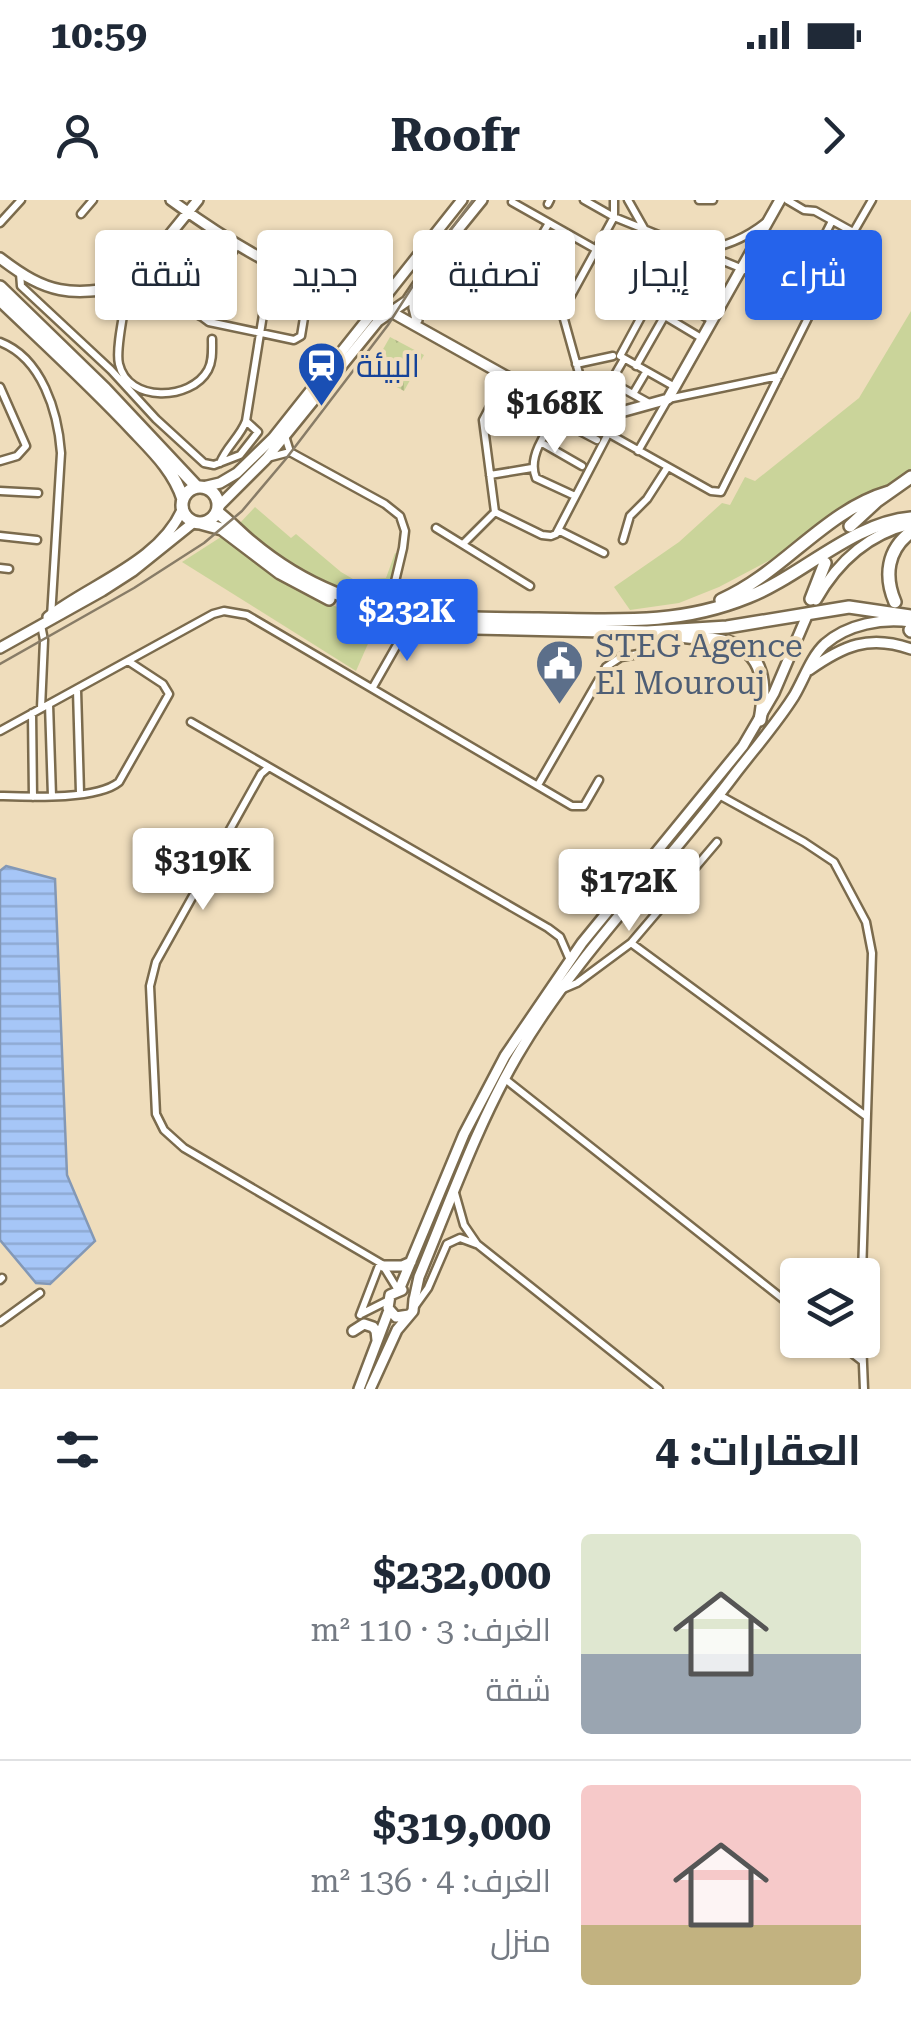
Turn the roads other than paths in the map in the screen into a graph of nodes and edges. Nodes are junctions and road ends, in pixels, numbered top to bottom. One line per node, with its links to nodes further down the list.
1 (21, 200): 22 (street)
2 (93, 200): 18 (street)
3 (171, 200): 17 (main road)
4 (198, 200): 17 (main road)
5 (462, 200): 42 (main road)
6 (482, 200): 25 (main road)
7 (584, 200): 19 (street)
8 (614, 200): 19 (street)
9 (628, 200): 29 (street)
10 (699, 200): 11 (street)
11 (713, 200)
12 (783, 200): 16 (street); 20 (main road)
13 (816, 200): 16 (street)
14 (872, 200): 32 (street)
15 (512, 202): 23 (street)
16 (810, 210): 21 (street)
17 (188, 212): 24 (main road); 33 (main road)
18 (81, 214)
19 (614, 218): 27 (street); 28 (street)
20 (767, 221): 34 (street); 40 (main road)
21 (832, 221): 30 (street); 31 (street)
22 (0, 223)
23 (549, 223): 26 (street); 35 (street)
24 (173, 230)
25 (458, 230)
26 (545, 230)
27 (608, 230)
28 (644, 230)
29 (645, 230)
30 (827, 230)
31 (850, 230)
32 (855, 230)
33 (238, 244): 37 (main road)
34 (725, 245)
35 (595, 251)
36 (595, 254): 44 (street)
37 (257, 256)
38 (0, 258): 41 (main road)
39 (725, 262): 40 (street)
40 (743, 269): 49 (main road)
41 (20, 273): 45 (main road); 76 (street)
42 (402, 278): 46 (main road); 48 (main road)
43 (0, 287): 102 (highway)
44 (575, 289)
45 (95, 290)
46 (393, 297)
47 (0, 300): 107 (highway)
48 (393, 300)
49 (725, 300)
50 (393, 312): 64 (main road)
51 (124, 320): 76 (street)
52 (207, 320): 65 (street)
53 (262, 320): 65 (street)
54 (303, 320): 65 (street)
55 (377, 320): 102 (main road)
56 (378, 320): 89 (main road)
57 (417, 320): 64 (main road)
58 (564, 320): 71 (street)
59 (641, 320): 70 (street)
60 (662, 320): 72 (street)
61 (669, 320): 67 (street)
62 (807, 320): 75 (street)
63 (713, 321): 67 (main road)
64 (425, 329): 74 (main road)
65 (260, 334): 87 (street)
66 (212, 339): 80 (street)
67 (702, 339): 79 (main road)
68 (1, 343): 131 (street)
69 (613, 356): 71 (street)
70 (624, 359): 72 (street); 77 (street)
71 (576, 364): 86 (street)
72 (636, 366): 73 (street)
73 (646, 372): 79 (street); 82 (street)
74 (506, 375): 86 (main road); 100 (street)
75 (780, 376): 84 (street); 99 (street)
76 (127, 382): 80 (street); 83 (street)
77 (611, 382): 81 (street); 82 (street)
78 (0, 387): 95 (street)
79 (675, 387): 84 (main road)
80 (145, 390): 83 (street)
81 (605, 392)
82 (633, 394): 85 (street)
83 (137, 397): 96 (street)
84 (668, 399): 85 (main road); 92 (street)
85 (651, 404): 86 (main road)
86 (589, 420): 88 (street)
87 (246, 421): 96 (street); 96 (street)
88 (608, 434): 92 (street); 106 (street)
89 (285, 436): 93 (street); 94 (main road)
90 (597, 440): 91 (street)
91 (542, 442): 97 (street); 98 (street)
92 (638, 451): 99 (street)
93 (290, 452): 94 (street); 123 (street)
94 (266, 459): 108 (main road)
95 (0, 461)
96 (220, 463)
97 (582, 466)
98 (532, 468): 100 (street); 106 (street)
99 (667, 468): 118 (street)
100 (490, 476): 109 (street)
101 (911, 477): 104 (highway)
102 (200, 487): 107 (highway); 108 (highway)
103 (0, 491): 105 (street)
104 (889, 492): 112 (highway); 132 (highway)
105 (38, 493)
106 (575, 496): 114 (street)
107 (183, 504): 110 (highway); 131 (main road)
108 (217, 509): 110 (highway); 123 (highway)
109 (495, 512): 114 (street); 119 (street)
110 (197, 522): 128 (highway); 131 (main road)
111 (911, 522): 124 (main road); 132 (highway)
112 (850, 526)
113 (436, 528): 119 (street)
114 (558, 530): 120 (street)
115 (0, 536): 117 (street)
116 (911, 536): 125 (highway)
117 (37, 540)
118 (623, 540)
119 (463, 544): 122 (street)
120 (604, 553)
121 (825, 564): 124 (highway)
122 (530, 586)
123 (384, 597): 128 (highway); 128 (street)
124 (814, 600)
125 (896, 602)
126 (858, 607): 127 (highway); 130 (highway); 132 (highway)
127 (911, 608)
128 (407, 618): 132 (highway); 140 (street)
129 (806, 618): 144 (main road)
130 (911, 619): 139 (main road)
131 (46, 620): 133 (main road); 136 (street)
132 (667, 625): 144 (highway)
133 (30, 638): 134 (main road); 136 (street)
134 (0, 648)
135 (911, 648): 139 (main road)
136 (44, 649): 142 (street)
137 (638, 654): 149 (street)
138 (128, 661): 140 (street); 141 (street); 150 (street)
139 (807, 672): 153 (main road)
140 (372, 687): 149 (street)
141 (77, 690): 142 (street); 150 (street)
142 (45, 707): 143 (street); 152 (street)
143 (32, 713): 146 (street); 154 (street)
144 (760, 720): 158 (main road)
145 (191, 722): 147 (street)
146 (0, 731)
147 (269, 767): 156 (street); 167 (street)
148 (599, 780): 149 (street)
149 (538, 785)
150 (80, 793): 152 (street)
151 (0, 796): 154 (street)
152 (52, 796): 154 (street)
153 (719, 796): 160 (main road); 162 (street)
154 (33, 797)
155 (717, 842): 157 (street)
156 (560, 937): 158 (street); 159 (street)
157 (631, 942): 160 (street); 162 (street)
158 (582, 944): 159 (main road)
159 (570, 961): 166 (main road)
160 (563, 989): 161 (main road)
161 (504, 1079): 163 (main road); 170 (street)
162 (866, 1116): 165 (street)
163 (454, 1191): 164 (street); 172 (main road)
164 (477, 1244): 172 (street); 181 (street)
165 (862, 1258)
166 (413, 1260): 167 (main road); 168 (main road)
167 (383, 1266): 168 (street); 171 (street); 171 (street)
168 (399, 1290): 171 (main road); 172 (main road)
169 (40, 1293): 173 (street)
170 (780, 1296)
171 (388, 1304): 172 (main road); 175 (main road)
172 (413, 1307): 180 (main road)
173 (0, 1322)
174 (352, 1331): 175 (main road)
175 (376, 1348): 179 (main road)
176 (857, 1358): 178 (street)
177 (862, 1358): 178 (street)
178 (862, 1362): 182 (street)
179 (359, 1389)
180 (370, 1389)
181 (658, 1389)
182 (864, 1389)

